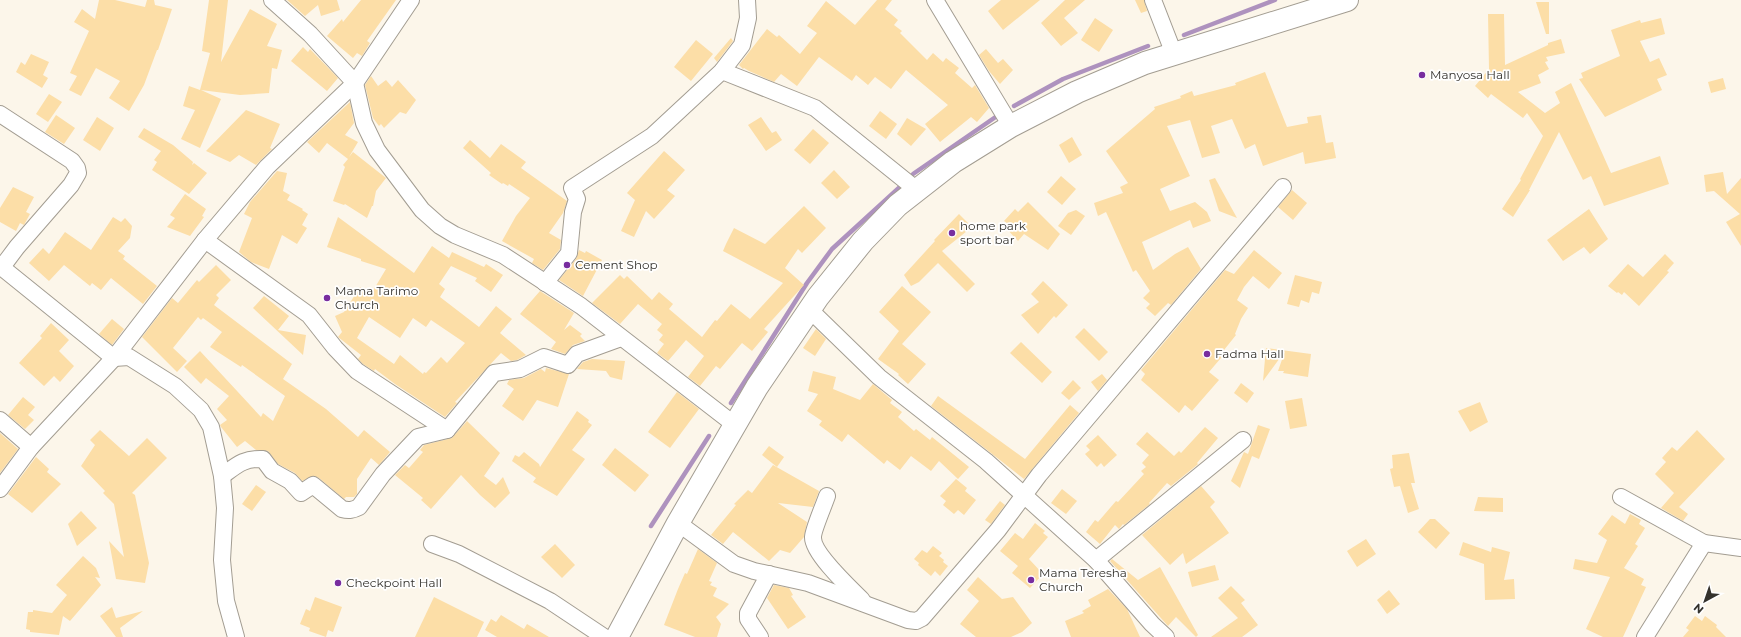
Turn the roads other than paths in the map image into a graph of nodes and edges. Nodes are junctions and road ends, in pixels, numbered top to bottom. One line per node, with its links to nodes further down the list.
1 (272, 0): 9 (street)
2 (411, 0): 9 (street)
3 (746, 0): 8 (street)
4 (935, 0): 11 (street)
5 (1153, 0): 7 (street)
6 (1347, 0): 7 (main road)
7 (1174, 54): 11 (main road)
8 (722, 71): 13 (street); 16 (street)
9 (355, 84): 14 (street); 16 (street)
10 (0, 114): 15 (street)
11 (1012, 126): 13 (main road)
12 (1283, 186): 27 (street)
13 (917, 190): 17 (main road)
14 (205, 240): 19 (street); 22 (street)
15 (1, 266): 19 (street)
16 (545, 282): 18 (street)
17 (809, 309): 21 (main road); 27 (street)
18 (621, 338): 21 (street); 22 (street)
19 (114, 358): 24 (street); 25 (street)
20 (0, 420): 24 (street)
21 (735, 424): 30 (main road)
22 (447, 430): 25 (street)
23 (1243, 440): 34 (street)
24 (31, 447): 26 (street)
25 (222, 476): 37 (street)
26 (0, 489)
27 (1024, 495): 34 (street); 36 (street)
28 (826, 496): 36 (street)
29 (1621, 497): 31 (street)
30 (678, 523): 35 (street); 39 (main road)
31 (1704, 543): 33 (street); 42 (street)
32 (432, 544): 38 (street)
33 (1741, 548)
34 (1096, 560): 41 (street)
35 (769, 574): 36 (street); 40 (street)
36 (867, 604)
37 (236, 637)
38 (604, 637)
39 (617, 637)
40 (760, 637)
41 (1166, 637)
42 (1645, 637)

